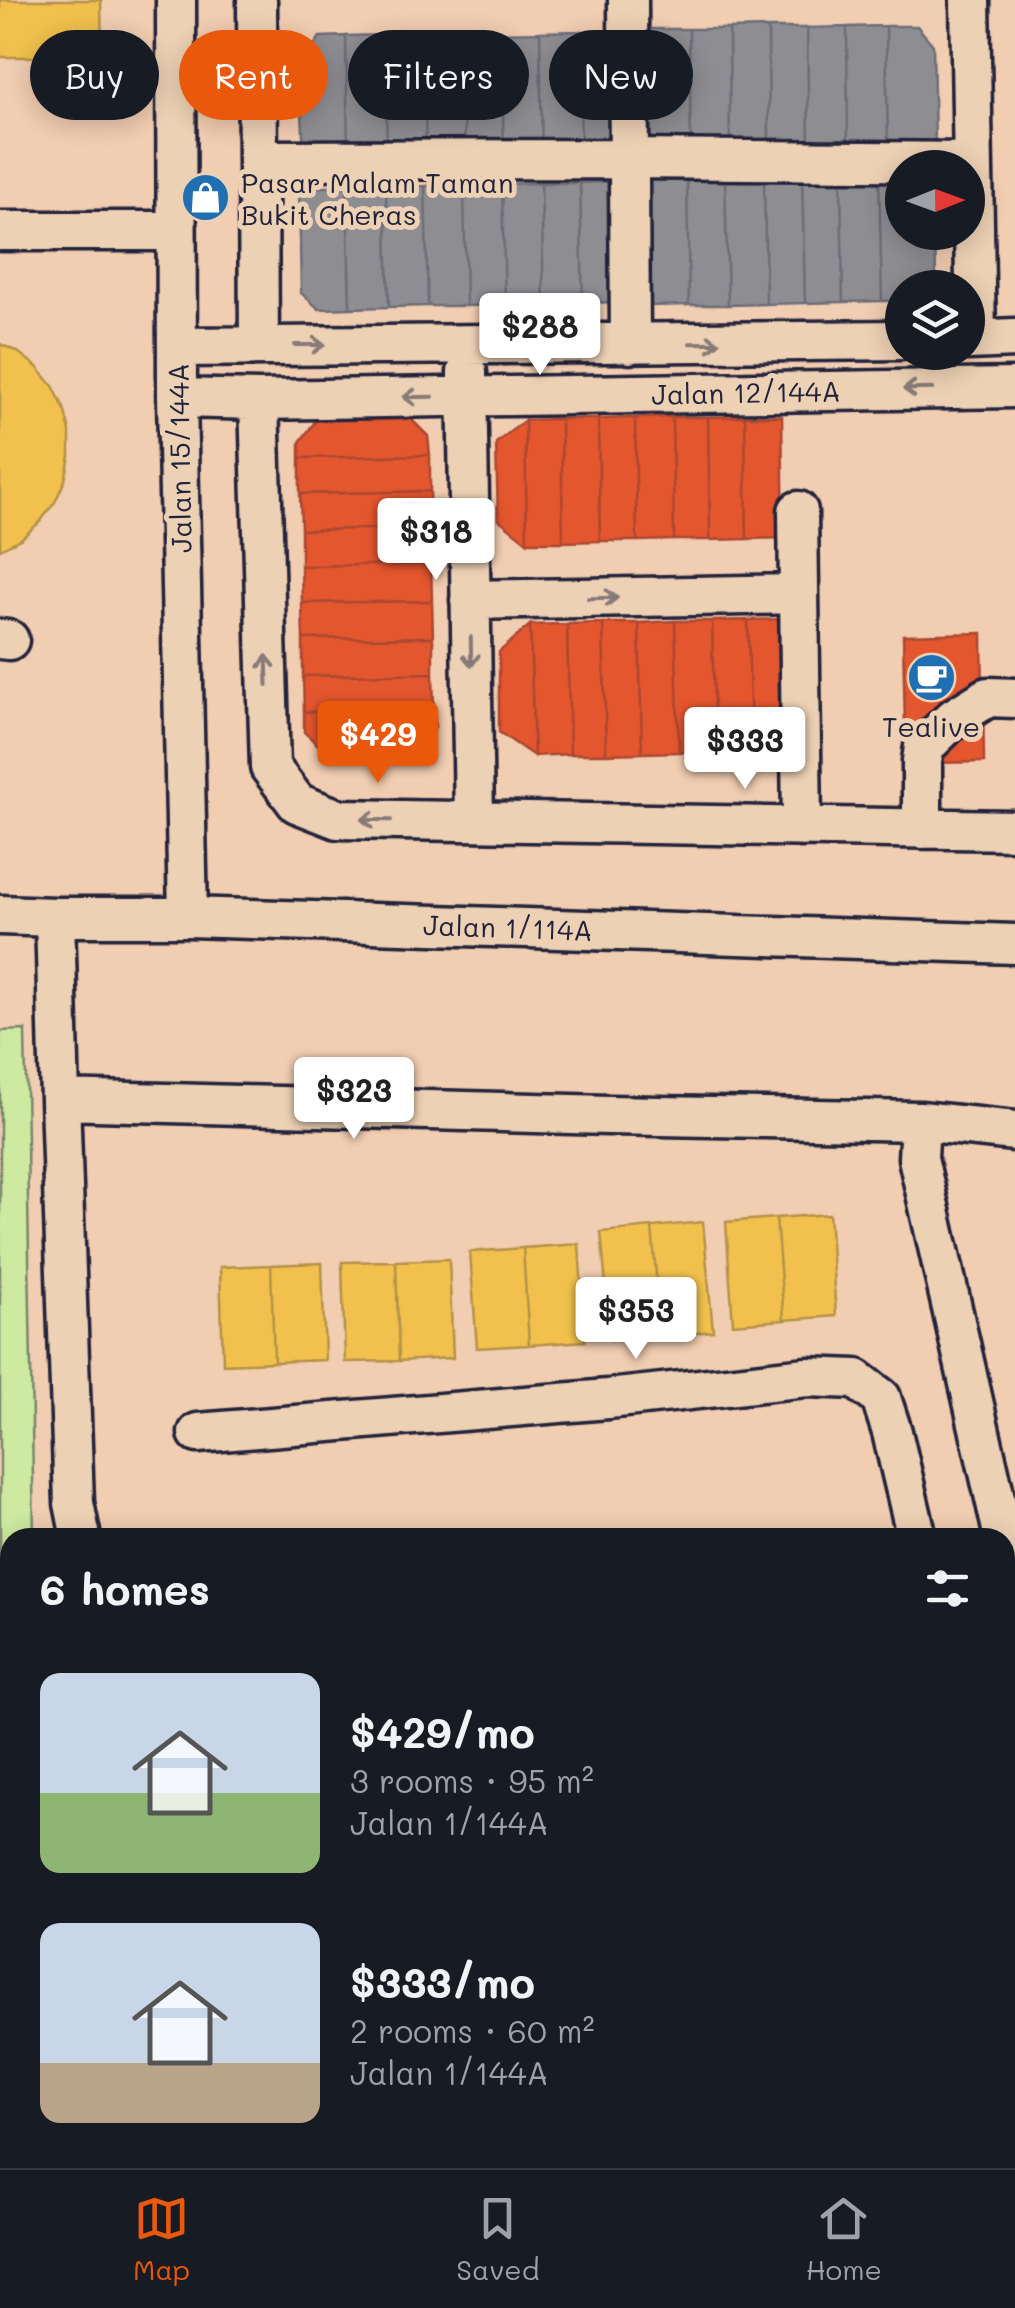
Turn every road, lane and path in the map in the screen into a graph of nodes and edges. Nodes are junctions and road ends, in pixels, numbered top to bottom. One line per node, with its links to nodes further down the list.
1 (176, 0): 10 (street, Jalan 15/144A)
2 (257, 0): 7 (street)
3 (628, 0): 6 (street)
4 (970, 0): 5 (street)
5 (972, 150)
6 (630, 159): 7 (street); 8 (street); 14 (street)
7 (258, 160): 16 (street)
8 (885, 161)
9 (0, 231): 10 (street)
10 (176, 231): 17 (street, Jalan 15/144A)
11 (1015, 338): 12 (street)
12 (985, 339)
13 (885, 340): 14 (street, Jalan 12/144A, one-way to 13)
14 (630, 344): 15 (street, Jalan 12/144A)
15 (466, 345): 16 (street, Jalan 12/144A, one-way to 15); 19 (street)
16 (259, 346): 17 (street, Jalan 12/144A)
17 (177, 348): 20 (street, Jalan 15/144A)
18 (1015, 388): 19 (street, Jalan 12/144A, one-way to 19)
19 (467, 396): 21 (street, Jalan 12/144A, one-way to 21); 24 (street)
20 (178, 398): 21 (street, Jalan 12/144A); 32 (street, Jalan 15/144A)
21 (259, 400): 26 (street, one-way to 21)
22 (798, 511): 23 (street)
23 (799, 594): 24 (street, one-way to 23); 27 (street)
24 (470, 600): 26 (street, one-way to 26)
25 (1015, 698): 28 (street)
26 (474, 821): 27 (street)
27 (802, 827): 28 (street)
28 (922, 829): 29 (street)
29 (1015, 830)
30 (0, 915): 31 (street, Jalan 1/114A)
31 (55, 917): 32 (street, Jalan 1/114A); 34 (street)
32 (188, 917): 33 (street, Jalan 1/114A)
33 (1015, 944)
34 (60, 1100): 35 (street); 38 (street)
35 (920, 1121): 36 (street); 40 (street)
36 (1015, 1131)
37 (198, 1433): 39 (street)
38 (79, 1528)
39 (915, 1528)
40 (1001, 1528)

